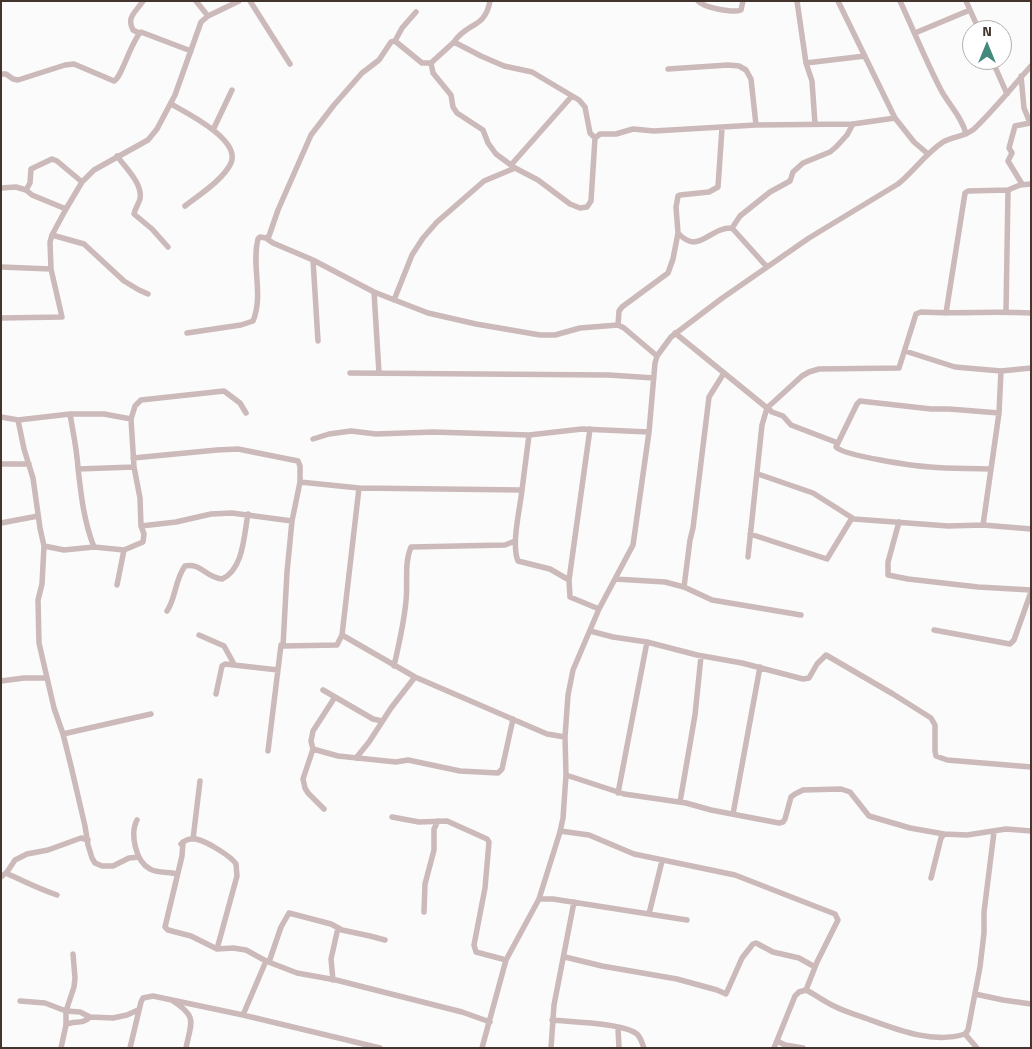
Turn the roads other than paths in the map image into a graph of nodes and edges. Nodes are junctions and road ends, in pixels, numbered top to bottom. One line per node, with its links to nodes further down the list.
1 (143, 1): 16 (street)
2 (196, 1): 14 (street)
3 (239, 1): 14 (street)
4 (250, 1): 26 (street)
5 (490, 1): 20 (street)
6 (698, 1): 7 (street)
7 (743, 1)
8 (797, 1): 25 (street)
9 (838, 1): 23 (street)
10 (900, 1): 18 (street)
11 (966, 1): 12 (street)
12 (970, 10): 15 (street); 18 (street)
13 (416, 12): 19 (street)
14 (208, 16): 22 (street)
15 (974, 20)
16 (131, 26): 17 (street); 21 (street)
17 (139, 33): 21 (street); 22 (street)
18 (915, 33): 42 (street)
19 (395, 41): 24 (street); 58 (street)
20 (454, 42): 24 (street); 34 (street)
21 (129, 51): 30 (street)
22 (191, 51): 35 (street)
23 (865, 56): 25 (street); 36 (street)
24 (431, 63): 46 (street)
25 (806, 63): 37 (street)
26 (290, 64)
27 (1031, 66): 31 (street)
28 (668, 69): 39 (street)
29 (996, 70): 33 (street)
30 (1, 74)
31 (1021, 76): 33 (street); 48 (street)
32 (232, 90): 41 (street)
33 (1007, 94): 42 (street)
34 (572, 96): 43 (street); 46 (street)
35 (171, 104): 41 (street); 45 (street)
36 (895, 118): 38 (street); 44 (street)
37 (815, 124): 38 (street); 39 (street)
38 (852, 124): 55 (street)
39 (756, 125): 40 (street)
40 (722, 128): 43 (street); 56 (street)
41 (213, 130): 53 (street)
42 (966, 134): 44 (street)
43 (595, 138): 46 (street)
44 (928, 154): 62 (street)
45 (117, 156): 47 (street); 59 (street)
46 (513, 167): 66 (street)
47 (82, 182): 51 (street); 54 (street)
48 (1022, 184): 49 (street); 52 (street)
49 (1031, 184)
50 (1, 188): 51 (street)
51 (26, 190): 54 (street)
52 (1008, 190): 67 (street); 68 (street)
53 (185, 206)
54 (66, 209): 57 (street)
55 (732, 228): 56 (street); 62 (street)
56 (678, 233): 71 (street)
57 (52, 235): 63 (street); 65 (street)
58 (266, 238): 60 (street); 72 (street)
59 (168, 247)
60 (313, 260): 64 (street); 74 (street)
61 (1, 267): 63 (street)
62 (767, 267): 73 (street)
63 (51, 269): 70 (street)
64 (374, 292): 66 (street); 81 (street)
65 (148, 294)
66 (394, 300): 71 (street)
67 (1006, 312): 68 (street); 69 (street)
68 (946, 313): 75 (street)
69 (1031, 313)
70 (1, 318)
71 (618, 325): 76 (street)
72 (187, 333)
73 (676, 333): 76 (street); 79 (street)
74 (318, 341)
75 (905, 351): 78 (street); 83 (street)
76 (657, 356): 82 (street)
77 (1031, 368): 78 (street)
78 (1001, 371): 85 (street)
79 (724, 372): 83 (street); 123 (street)
80 (350, 373): 81 (street)
81 (379, 373): 82 (street)
82 (654, 378): 91 (street)
83 (768, 408): 94 (street); 101 (street)
84 (246, 413): 88 (street)
85 (998, 413): 94 (street); 100 (street)
86 (70, 414): 88 (street); 89 (street); 99 (street)
87 (1, 417): 89 (street)
88 (131, 419): 95 (street)
89 (18, 420): 97 (street)
90 (590, 429): 91 (street); 92 (street); 121 (street)
91 (649, 432): 120 (street)
92 (530, 435): 93 (street); 104 (street)
93 (313, 440)
94 (838, 443): 100 (street)
95 (133, 458): 98 (street); 102 (street)
96 (1, 464): 97 (street)
97 (29, 464): 106 (street)
98 (134, 466): 99 (street); 112 (street)
99 (78, 469): 117 (street)
100 (991, 469): 111 (street)
101 (758, 474): 107 (street); 114 (street)
102 (300, 482): 103 (street); 108 (street)
103 (359, 488): 104 (street); 131 (street)
104 (522, 490): 115 (street)
105 (248, 514): 108 (street); 112 (street); 126 (street)
106 (38, 516): 110 (street); 116 (street)
107 (852, 518): 109 (street); 114 (street)
108 (292, 521): 133 (street)
109 (899, 522): 111 (street); 124 (street)
110 (1, 523)
111 (983, 525): 113 (street)
112 (141, 526): 118 (street)
113 (1031, 529)
114 (750, 534): 119 (street)
115 (515, 542): 121 (street); 136 (street)
116 (44, 546): 117 (street); 140 (street)
117 (94, 547): 118 (street)
118 (124, 550): 122 (street)
119 (748, 557)
120 (615, 578): 123 (street); 125 (street)
121 (569, 580): 125 (street)
122 (117, 584)
123 (684, 587): 127 (street)
124 (1031, 591): 128 (street)
125 (599, 609): 129 (street)
126 (167, 611)
127 (801, 614)
128 (934, 630)
129 (590, 631): 132 (street); 149 (street)
130 (199, 635): 135 (street)
131 (342, 635): 133 (street); 136 (street)
132 (647, 642): 134 (street); 156 (street)
133 (283, 646): 138 (street)
134 (700, 656): 137 (street); 157 (street)
135 (234, 664): 138 (street); 143 (street)
136 (394, 666): 139 (street)
137 (760, 667): 153 (street); 159 (street)
138 (278, 670): 151 (street)
139 (415, 677): 146 (street); 147 (street)
140 (47, 678): 141 (street); 148 (street)
141 (1, 681)
142 (323, 690): 144 (street)
143 (216, 694)
144 (335, 697): 147 (street); 150 (street)
145 (152, 714): 148 (street)
146 (513, 719): 149 (street); 152 (street)
147 (382, 721): 152 (street)
148 (63, 734): 170 (street)
149 (565, 738): 154 (street)
150 (313, 749): 152 (street); 158 (street)
151 (268, 751)
152 (356, 758)
153 (1031, 767)
154 (566, 775): 156 (street); 165 (street)
155 (200, 781): 169 (street)
156 (618, 793): 157 (street)
157 (680, 802): 159 (street)
158 (324, 809)
159 (733, 814): 168 (street)
160 (392, 816): 163 (street)
161 (137, 820): 171 (street)
162 (438, 821): 163 (street); 164 (street); 187 (street)
163 (428, 822): 164 (street)
164 (434, 829): 179 (street)
165 (560, 831): 172 (street); 177 (street)
166 (1031, 831): 167 (street)
167 (994, 832): 168 (street); 192 (street)
168 (944, 834): 175 (street)
169 (193, 839): 173 (street); 184 (street)
170 (88, 840): 171 (street); 174 (street)
171 (139, 857): 173 (street)
172 (662, 861): 180 (street); 189 (street)
173 (177, 874): 184 (street)
174 (4, 875): 176 (street)
175 (931, 878)
176 (57, 895)
177 (540, 899): 178 (street); 187 (street)
178 (574, 902): 180 (street); 186 (street)
179 (424, 912)
180 (649, 914): 181 (street)
181 (687, 920)
182 (338, 928): 183 (street); 188 (street); 190 (street)
183 (385, 940)
184 (217, 949): 188 (street)
185 (73, 954): 197 (street)
186 (565, 957): 189 (street); 200 (street)
187 (506, 960): 201 (street)
188 (267, 961): 190 (street); 198 (street)
189 (815, 967): 191 (street)
190 (333, 980): 201 (street)
191 (806, 990): 204 (street); 205 (street)
192 (975, 994): 195 (street); 204 (street)
193 (169, 999): 196 (street); 198 (street); 208 (street)
194 (20, 1001): 197 (street)
195 (1031, 1004)
196 (138, 1010): 199 (street); 207 (street)
197 (66, 1011): 199 (street); 202 (street)
198 (243, 1015): 209 (street)
199 (90, 1017): 202 (street)
200 (552, 1020): 203 (street); 211 (street)
201 (490, 1022): 210 (street)
202 (66, 1025): 206 (street)
203 (618, 1028): 212 (street); 213 (street)
204 (965, 1034): 215 (street)
205 (775, 1045): 214 (street)
206 (61, 1048)
207 (130, 1048)
208 (186, 1048)
209 (380, 1048)
210 (482, 1048)
211 (551, 1048)
212 (619, 1048)
213 (644, 1048)
214 (803, 1048)
215 (978, 1048)

